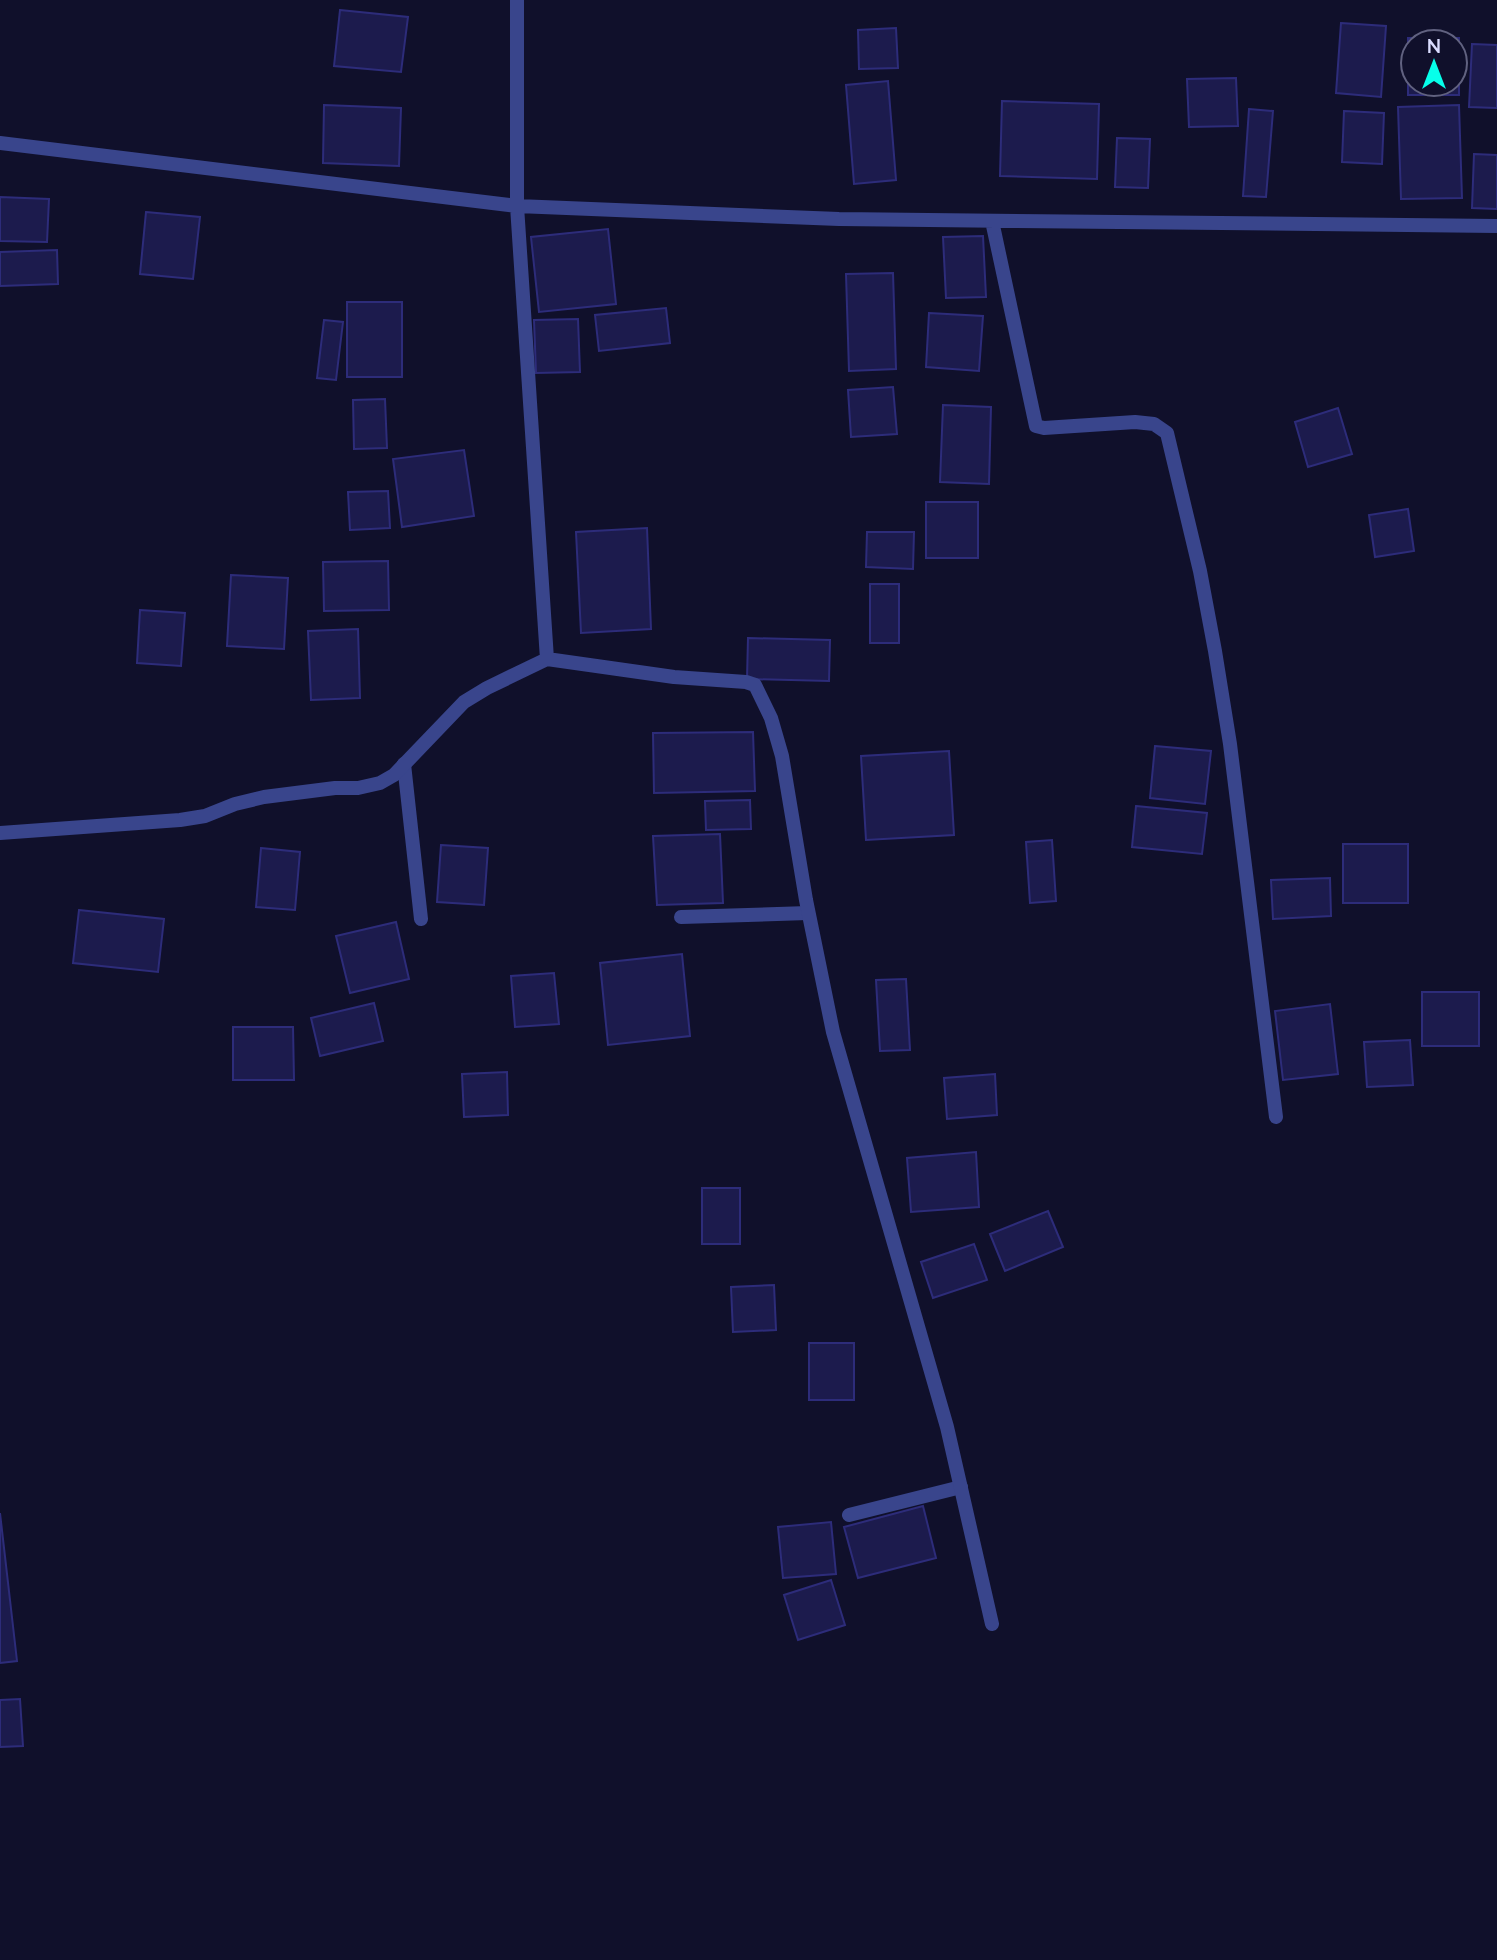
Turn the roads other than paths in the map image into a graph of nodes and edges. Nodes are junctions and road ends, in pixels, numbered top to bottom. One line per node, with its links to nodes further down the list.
1 (517, 0): 3 (street)
2 (0, 143): 3 (street)
3 (517, 206): 4 (street); 6 (street)
4 (992, 220): 5 (street); 12 (street)
5 (1497, 226)
6 (547, 659): 7 (street); 9 (street)
7 (404, 764): 8 (street); 11 (street)
8 (0, 833)
9 (808, 913): 10 (street); 13 (street)
10 (681, 917)
11 (421, 919)
12 (1276, 1117)
13 (961, 1487): 14 (street); 15 (street)
14 (849, 1515)
15 (992, 1625)

